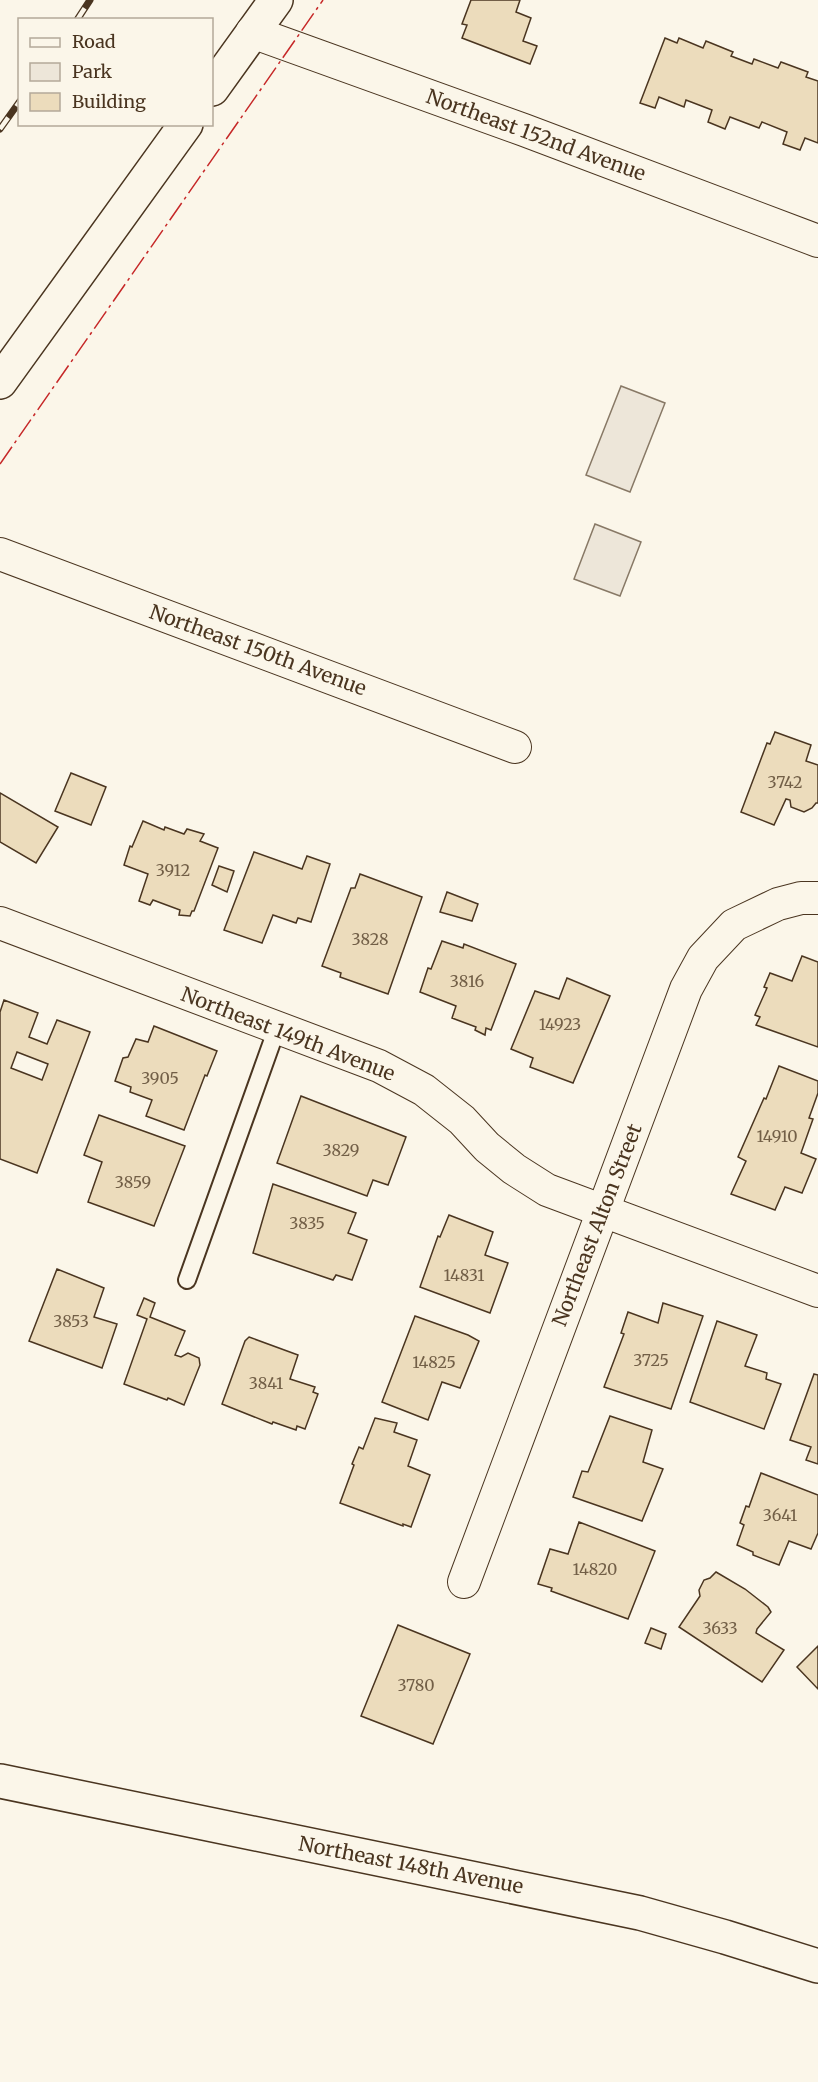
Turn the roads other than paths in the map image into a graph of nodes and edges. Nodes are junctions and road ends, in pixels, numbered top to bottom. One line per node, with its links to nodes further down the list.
1 (276, 0): 2 (main road)
2 (252, 32): 3 (main road); 5 (street, Northeast 152nd Avenue)
3 (213, 88)
4 (185, 126): 6 (main road)
5 (818, 241)
6 (0, 382)
7 (0, 554): 8 (street, Northeast 150th Avenue)
8 (515, 747)
9 (818, 898): 12 (street, Northeast Alton Street)
10 (0, 923): 11 (street, Northeast 149th Avenue)
11 (278, 1028): 12 (street, Northeast 149th Avenue); 13 (lane)
12 (601, 1212): 14 (street, Northeast 149th Avenue); 15 (street, Northeast Alton Street)
13 (187, 1280)
14 (818, 1291)
15 (464, 1582)
16 (0, 1781): 17 (main road, Northeast 148th Avenue)
17 (818, 1966)

